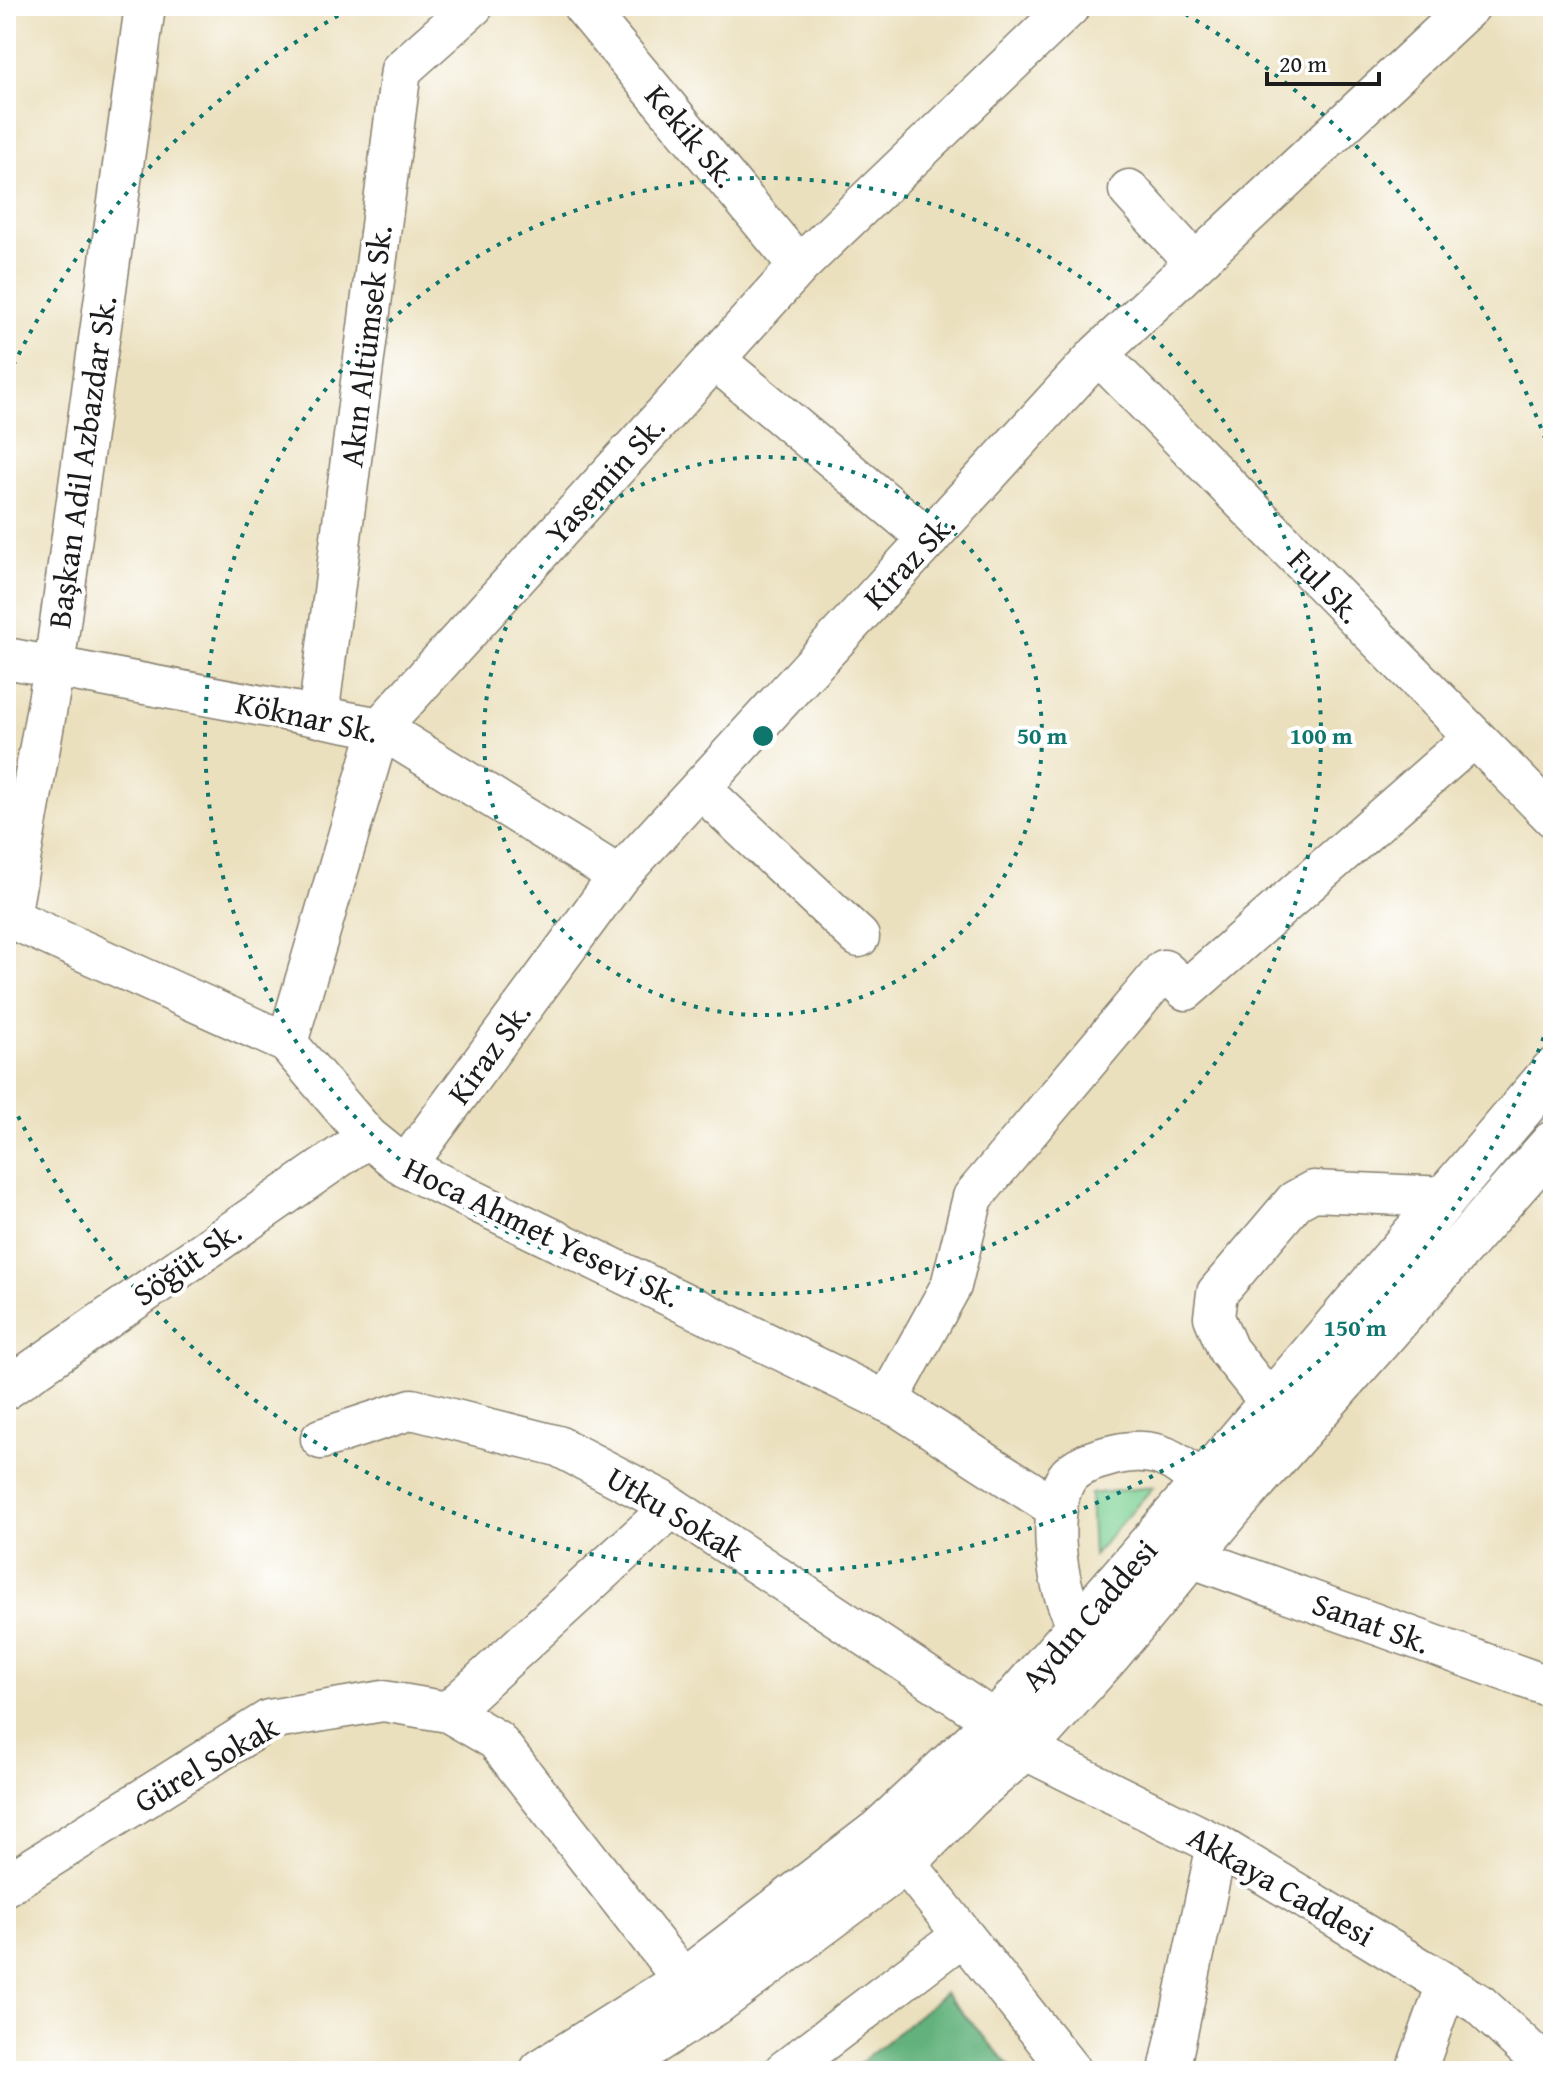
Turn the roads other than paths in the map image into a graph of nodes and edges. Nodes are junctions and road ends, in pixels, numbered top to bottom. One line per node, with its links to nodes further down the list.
1 (145, 6): 13 (street, Başkan Adil Azbazdar Sk.)
2 (473, 6): 14 (street, Akın Altümsek Sk.)
3 (583, 6): 8 (street, Kekik Sk.)
4 (1070, 6): 8 (street, Yasemin Sk.)
5 (1470, 6): 7 (street, Kiraz Sk.)
6 (1129, 190): 7 (street)
7 (1195, 263): 9 (street, Kiraz Sk.)
8 (799, 266): 10 (street, Yasemin Sk.)
9 (1098, 354): 11 (street, Kiraz Sk.); 16 (street, Ful Sk.)
10 (714, 359): 11 (street); 15 (street, Yasemin Sk.)
11 (929, 539): 17 (street, Kiraz Sk.)
12 (6, 658): 13 (street, Köknar Sk.)
13 (54, 667): 14 (street, Köknar Sk.); 20 (street, Başkan Adil Azbazdar Sk.)
14 (318, 717): 15 (street, Köknar Sk.)
15 (380, 728): 19 (street, Köknar Sk.); 22 (street, Yasemin Sk.)
16 (1474, 737): 18 (street, Ful Sk.); 29 (street)
17 (700, 788): 19 (street, Kiraz Sk.); 21 (street)
18 (1553, 817)
19 (619, 876): 26 (street, Kiraz Sk.)
20 (8, 916): 22 (street, Hoca Ahmet Yesevi Sk.)
21 (859, 937)
22 (287, 1043): 24 (street, Hoca Ahmet Yesevi Sk.)
23 (1553, 1071): 27 (main road, Aydın Caddesi)
24 (368, 1137): 26 (street, Hoca Ahmet Yesevi Sk.); 28 (street, Söğüt Sk.)
25 (1553, 1143): 32 (main road, Aydın Caddesi)
26 (405, 1167): 29 (street, Hoca Ahmet Yesevi Sk.)
27 (1446, 1197): 30 (main road, Aydın Caddesi); 30 (street)
28 (6, 1389)
29 (887, 1402): 34 (street, Hoca Ahmet Yesevi Sk.)
30 (1271, 1404): 32 (main road, Aydın Caddesi)
31 (321, 1439): 33 (street, Utku Sokak)
32 (1216, 1497): 34 (street); 35 (main road, Aydın Caddesi); 36 (main road, Aydın Caddesi)
33 (672, 1507): 38 (street); 39 (street, Utku Sokak)
34 (1056, 1508): 36 (street)
35 (1190, 1557): 36 (main road, Aydın Caddesi); 37 (street, Sanat Sk.)
36 (1095, 1640): 39 (main road, Aydın Caddesi)
37 (1553, 1688)
38 (448, 1712): 42 (street, Gürel Sokak); 44 (street, Gürel Sokak)
39 (1010, 1735): 40 (street, Akkaya Caddesi); 41 (main road, Aydın Caddesi); 44 (main road, Aydın Caddesi)
40 (1217, 1845): 45 (street, Akkaya Caddesi); 50 (street)
41 (905, 1862): 43 (street); 47 (main road, Aydın Caddesi)
42 (6, 1885)
43 (963, 1935): 48 (street); 49 (street)
44 (684, 1981): 46 (main road, Aydın Caddesi)
45 (1447, 1984): 51 (street); 52 (street, Akkaya Caddesi)
46 (542, 2071)
47 (608, 2071)
48 (784, 2071)
49 (1071, 2071)
50 (1169, 2071)
51 (1416, 2071)
52 (1551, 2071)

